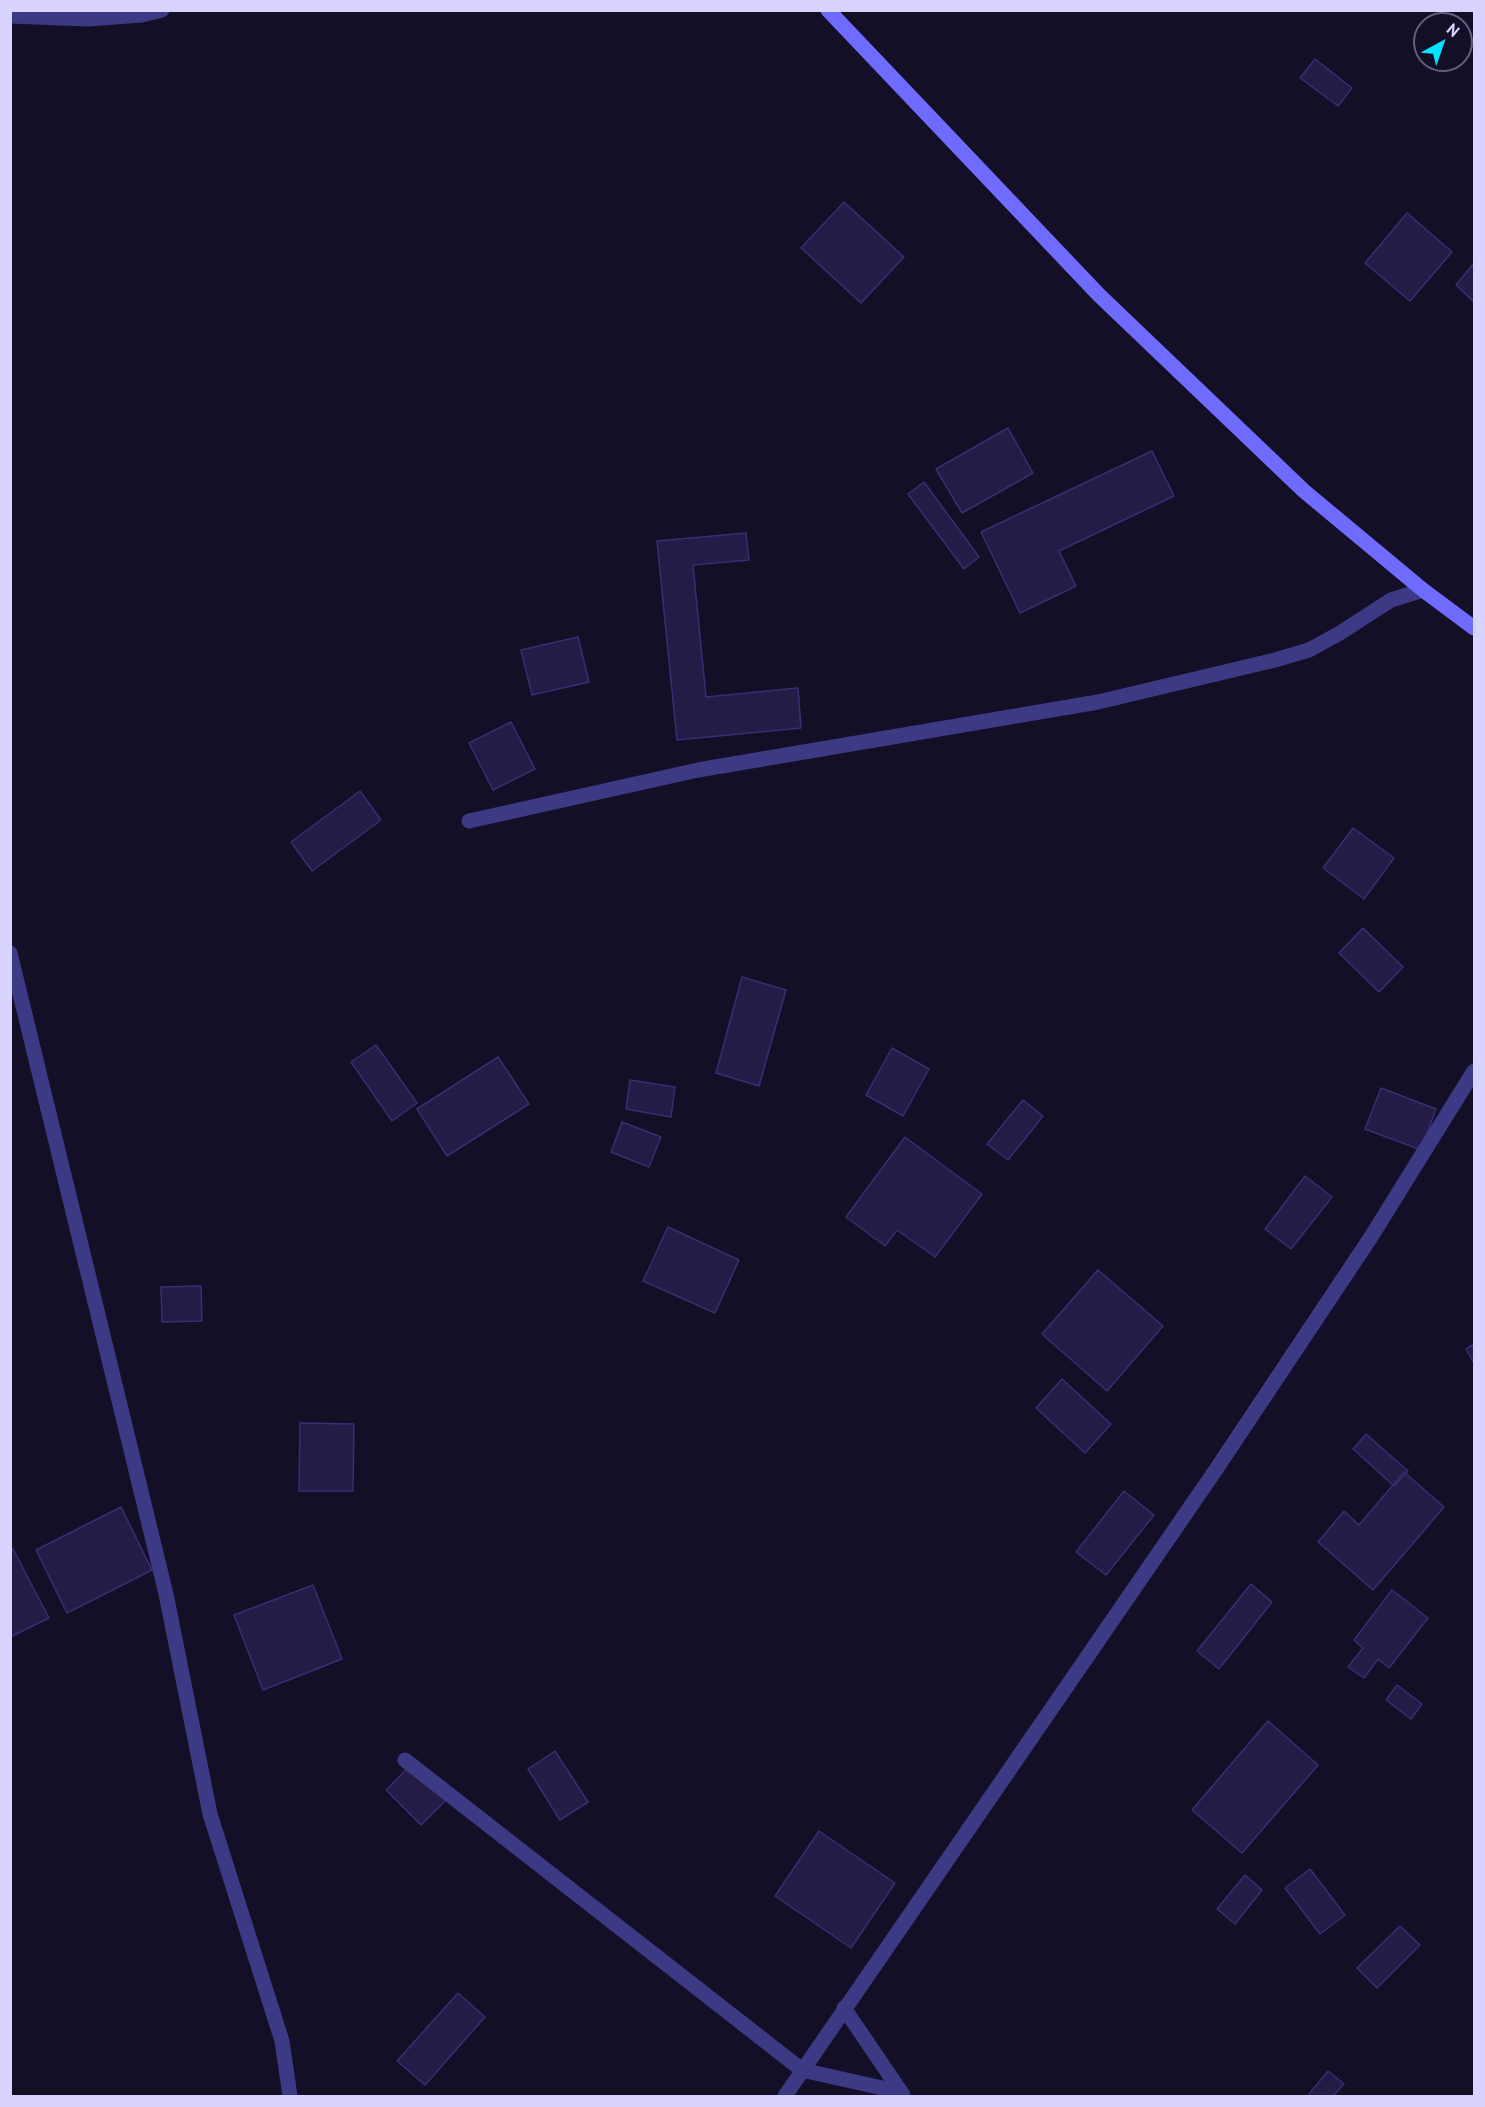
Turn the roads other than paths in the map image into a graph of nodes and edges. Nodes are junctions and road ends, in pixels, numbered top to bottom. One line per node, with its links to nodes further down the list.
1 (162, 10): 3 (street)
2 (828, 10): 4 (main road)
3 (10, 16)
4 (1423, 590): 5 (main road); 6 (street)
5 (1474, 628)
6 (469, 821)
7 (10, 953): 13 (street)
8 (1474, 1071): 10 (street)
9 (405, 1760): 11 (street)
10 (844, 2008): 11 (street); 12 (street)
11 (802, 2070): 12 (street); 14 (street)
12 (903, 2094)
13 (290, 2097)
14 (785, 2097)

